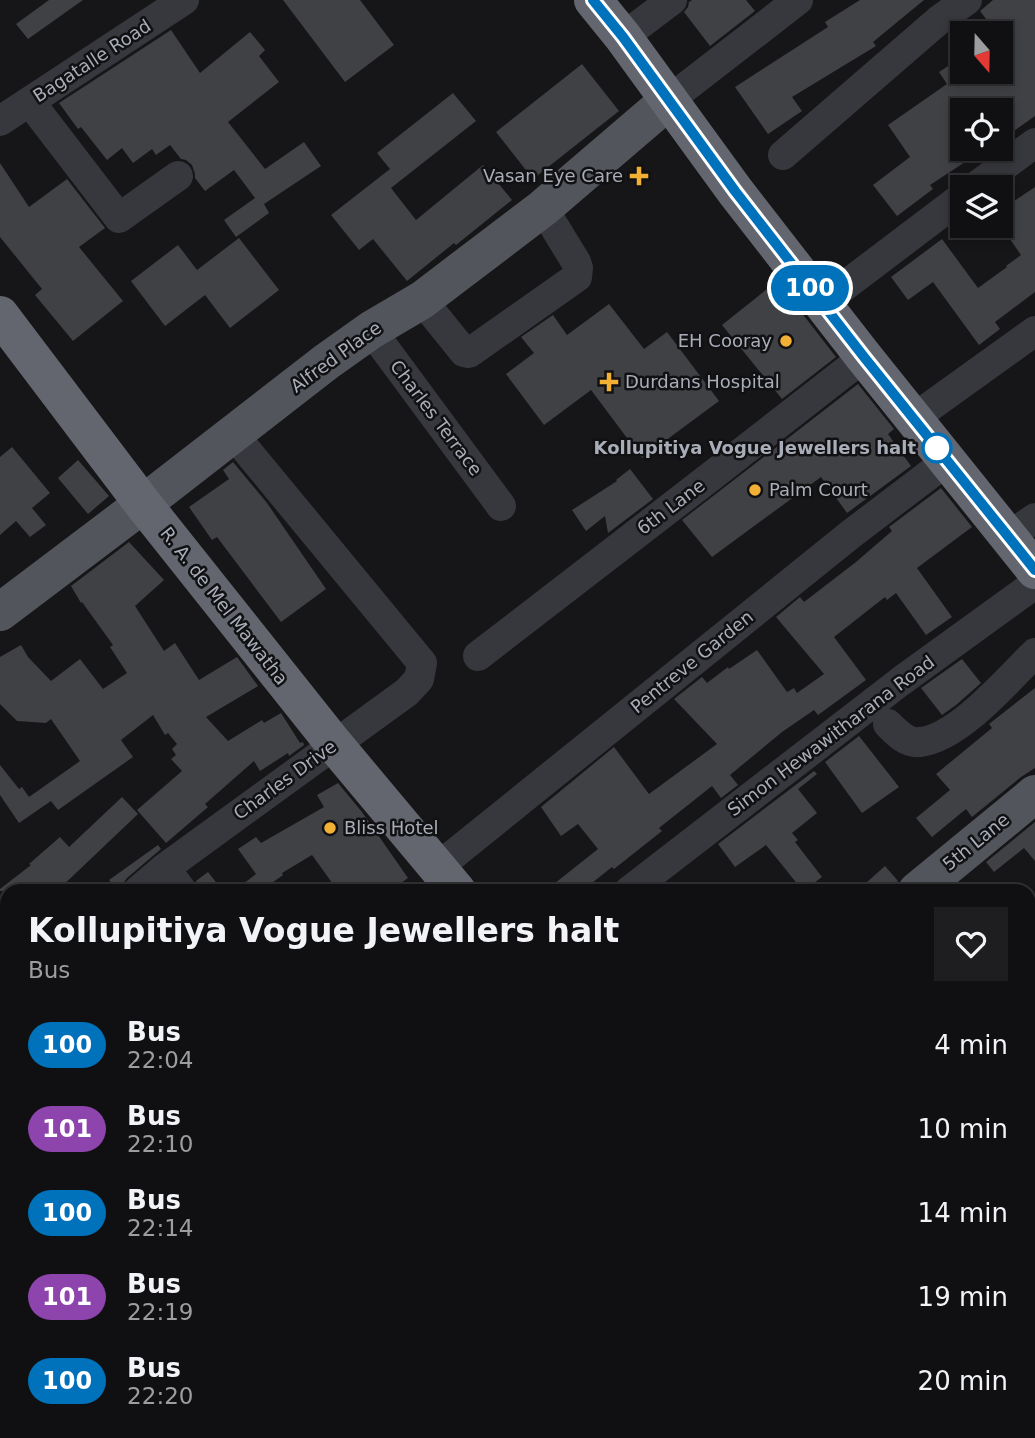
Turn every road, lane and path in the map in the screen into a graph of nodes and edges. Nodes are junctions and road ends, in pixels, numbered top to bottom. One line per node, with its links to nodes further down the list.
1 (184, 0): 8 (street, Bagatalle Road)
2 (593, 0): 6 (highway)
3 (672, 0): 6 (street)
4 (798, 0): 7 (street)
5 (967, 0): 11 (street)
6 (623, 37): 7 (highway)
7 (669, 100): 15 (main road, Alfred Place); 17 (highway)
8 (30, 102): 9 (street, Bagatalle Road); 13 (street)
9 (0, 121)
10 (1035, 143): 12 (street)
11 (783, 155)
12 (991, 175)
13 (178, 176)
14 (950, 206): 17 (street)
15 (543, 208): 16 (main road, Alfred Place); 16 (street)
16 (422, 300): 19 (main road, Alfred Place)
17 (822, 303): 21 (highway)
18 (0, 315): 25 (highway, R. A. de Mel Mawatha)
19 (371, 330): 23 (main road, Alfred Place); 26 (street, Charles Terrace)
20 (1035, 331): 22 (street)
21 (864, 357): 22 (highway); 32 (street, 6th Lane)
22 (914, 418): 24 (highway)
23 (234, 435): 25 (main road, Alfred Place); 34 (street, Charles Drive)
24 (947, 461): 27 (highway); 37 (street, Pentreve Garden)
25 (144, 504): 30 (main road, Alfred Place); 34 (highway, R. A. de Mel Mawatha)
26 (501, 506)
27 (1022, 527): 28 (highway)
28 (1035, 570)
29 (1035, 584): 38 (street, Simon Hewawitharana Road)
30 (0, 612)
31 (1035, 653): 33 (street)
32 (478, 656)
33 (888, 724)
34 (334, 744): 36 (street, Charles Drive); 37 (highway, R. A. de Mel Mawatha)
35 (1035, 794): 39 (main road, 5th Lane)
36 (173, 879)
37 (448, 879)
38 (638, 884)
39 (926, 884)

